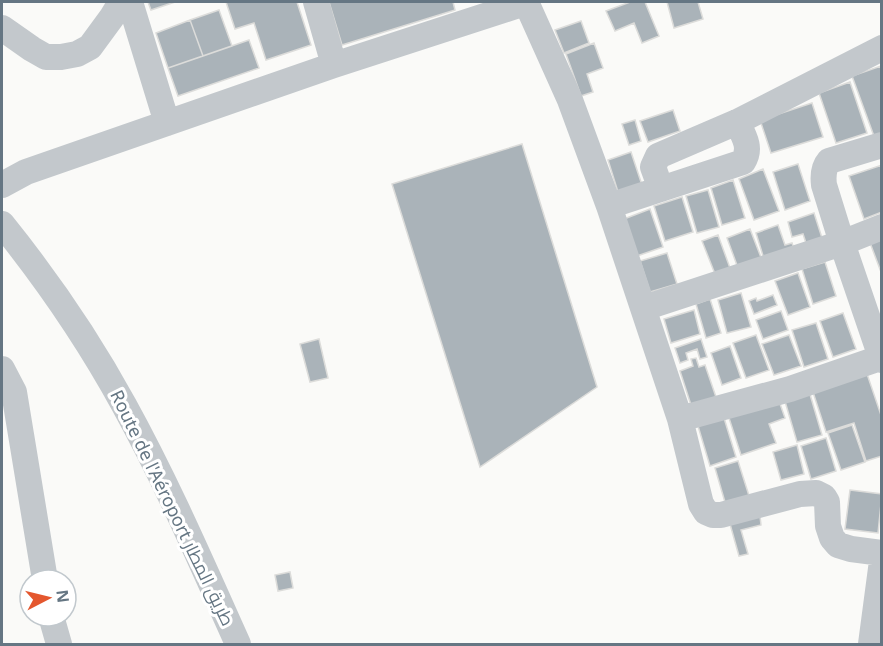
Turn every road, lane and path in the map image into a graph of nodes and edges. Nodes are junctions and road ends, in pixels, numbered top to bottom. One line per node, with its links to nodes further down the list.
1 (121, 2): 6 (street)
2 (130, 2): 10 (street)
3 (316, 2): 8 (street)
4 (527, 2): 5 (street); 14 (street)
5 (466, 11): 8 (street)
6 (2, 28)
7 (882, 48): 9 (street)
8 (334, 65): 10 (street)
9 (737, 122): 13 (street); 13 (street)
10 (167, 123): 12 (street)
11 (882, 145): 17 (street)
12 (2, 185)
13 (661, 189): 14 (street)
14 (609, 206): 18 (street)
15 (2, 224): 27 (street, Route de l'Aéroport طريق المطار)
16 (882, 228): 17 (street)
17 (842, 243): 18 (street); 19 (street)
18 (644, 308): 21 (street)
19 (881, 359): 21 (street)
20 (2, 369): 24 (street)
21 (680, 419): 22 (street)
22 (882, 553)
23 (882, 561): 28 (street)
24 (43, 568)
25 (54, 628): 26 (street)
26 (59, 645)
27 (238, 645)
28 (871, 645)

